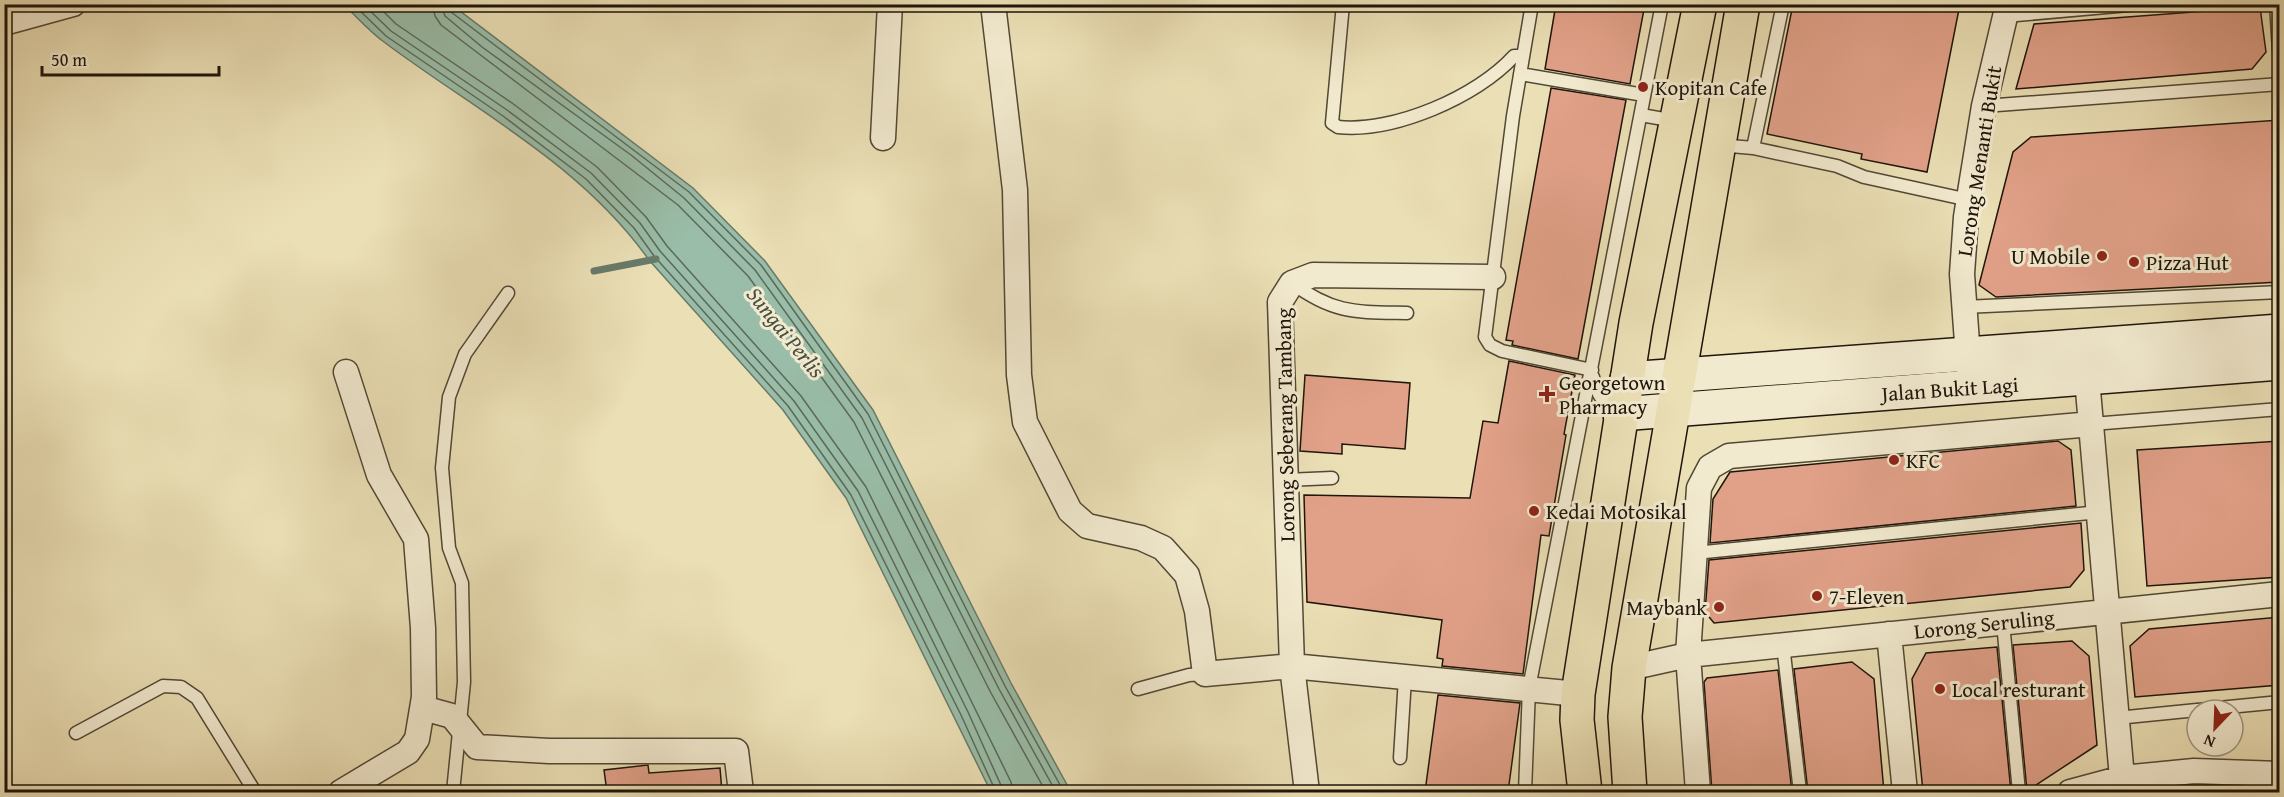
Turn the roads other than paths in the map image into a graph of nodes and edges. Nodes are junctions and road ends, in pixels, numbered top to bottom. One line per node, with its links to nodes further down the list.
1 (73, 4): 13 (street)
2 (993, 4): 57 (street)
3 (1532, 4): 14 (lane)
4 (1662, 4): 18 (lane)
5 (1700, 4): 21 (main road)
6 (1743, 4): 23 (main road)
7 (1783, 4): 24 (lane)
8 (2140, 4): 12 (lane)
9 (2276, 4): 15 (lane)
10 (1344, 5): 14 (lane)
11 (887, 6): 22 (street)
12 (2006, 10): 19 (street, Lorong Menanti Bukit)
13 (4, 23)
14 (1523, 56): 16 (lane)
15 (2280, 67)
16 (1520, 74): 18 (lane); 26 (lane)
17 (2280, 84): 19 (lane)
18 (1644, 95): 20 (lane)
19 (1984, 106): 25 (street, Lorong Menanti Bukit)
20 (1641, 116): 21 (lane); 35 (lane)
21 (1677, 121): 38 (main road)
22 (883, 138)
23 (1719, 145): 24 (lane); 37 (main road)
24 (1753, 148): 25 (lane)
25 (1969, 200): 30 (street, Lorong Menanti Bukit)
26 (1493, 277): 27 (street, Lorong Seberang Tambang); 35 (lane)
27 (1292, 283): 31 (lane); 46 (street, Lorong Seberang Tambang)
28 (2280, 292): 30 (lane)
29 (508, 293): 67 (lane)
30 (1964, 307): 33 (street, Lorong Menanti Bukit)
31 (1407, 313)
32 (2280, 331): 33 (street, Jalan Bukit Lagi)
33 (1968, 354): 37 (street, Jalan Bukit Lagi); 40 (street, Lorong Menanti Bukit)
34 (2280, 363): 39 (street, Jalan Bukit Lagi)
35 (1592, 370): 43 (lane); 59 (lane)
36 (346, 372): 64 (street)
37 (1680, 375): 38 (street, Jalan Bukit Lagi); 42 (main road)
38 (1627, 379): 43 (main road)
39 (2087, 379): 40 (street, Jalan Bukit Lagi); 44 (street)
40 (1969, 388): 42 (street, Jalan Bukit Lagi)
41 (2280, 409): 44 (lane)
42 (1674, 410): 43 (street, Jalan Bukit Lagi); 56 (main road)
43 (1620, 414): 61 (main road)
44 (2092, 424): 47 (street); 48 (street)
45 (1332, 478): 46 (lane)
46 (1286, 480): 55 (street, Lorong Seberang Tambang)
47 (2099, 512): 48 (lane); 50 (street)
48 (1695, 553): 54 (street)
49 (2280, 594): 50 (street, Lorong Seruling)
50 (2108, 612): 51 (street, Lorong Seruling); 66 (street)
51 (2003, 622): 52 (street, Lorong Seruling); 83 (lane)
52 (1889, 634): 53 (street, Lorong Seruling); 82 (street)
53 (1783, 645): 54 (street, Lorong Seruling); 81 (lane)
54 (1688, 655): 56 (street, Lorong Seruling); 80 (street)
55 (1292, 666): 57 (street); 58 (street); 76 (street, Lorong Seberang Tambang)
56 (1629, 668): 79 (main road)
57 (1205, 674): 60 (lane)
58 (1405, 678): 59 (street); 69 (lane)
59 (1529, 688): 61 (street); 77 (lane)
60 (1138, 689)
61 (1578, 694): 78 (main road)
62 (2280, 702): 63 (lane)
63 (2245, 705)
64 (423, 708): 67 (street); 73 (street)
65 (2185, 711): 66 (lane)
66 (2117, 718): 71 (street)
67 (461, 729): 74 (lane); 75 (street)
68 (76, 733): 72 (lane)
69 (1400, 758)
70 (2280, 774): 71 (street)
71 (2122, 777): 84 (street)
72 (255, 792)
73 (341, 792)
74 (453, 792)
75 (741, 792)
76 (1307, 792)
77 (1525, 792)
78 (1586, 792)
79 (1630, 792)
80 (1698, 792)
81 (1800, 792)
82 (1905, 792)
83 (2019, 792)
84 (2070, 792)

